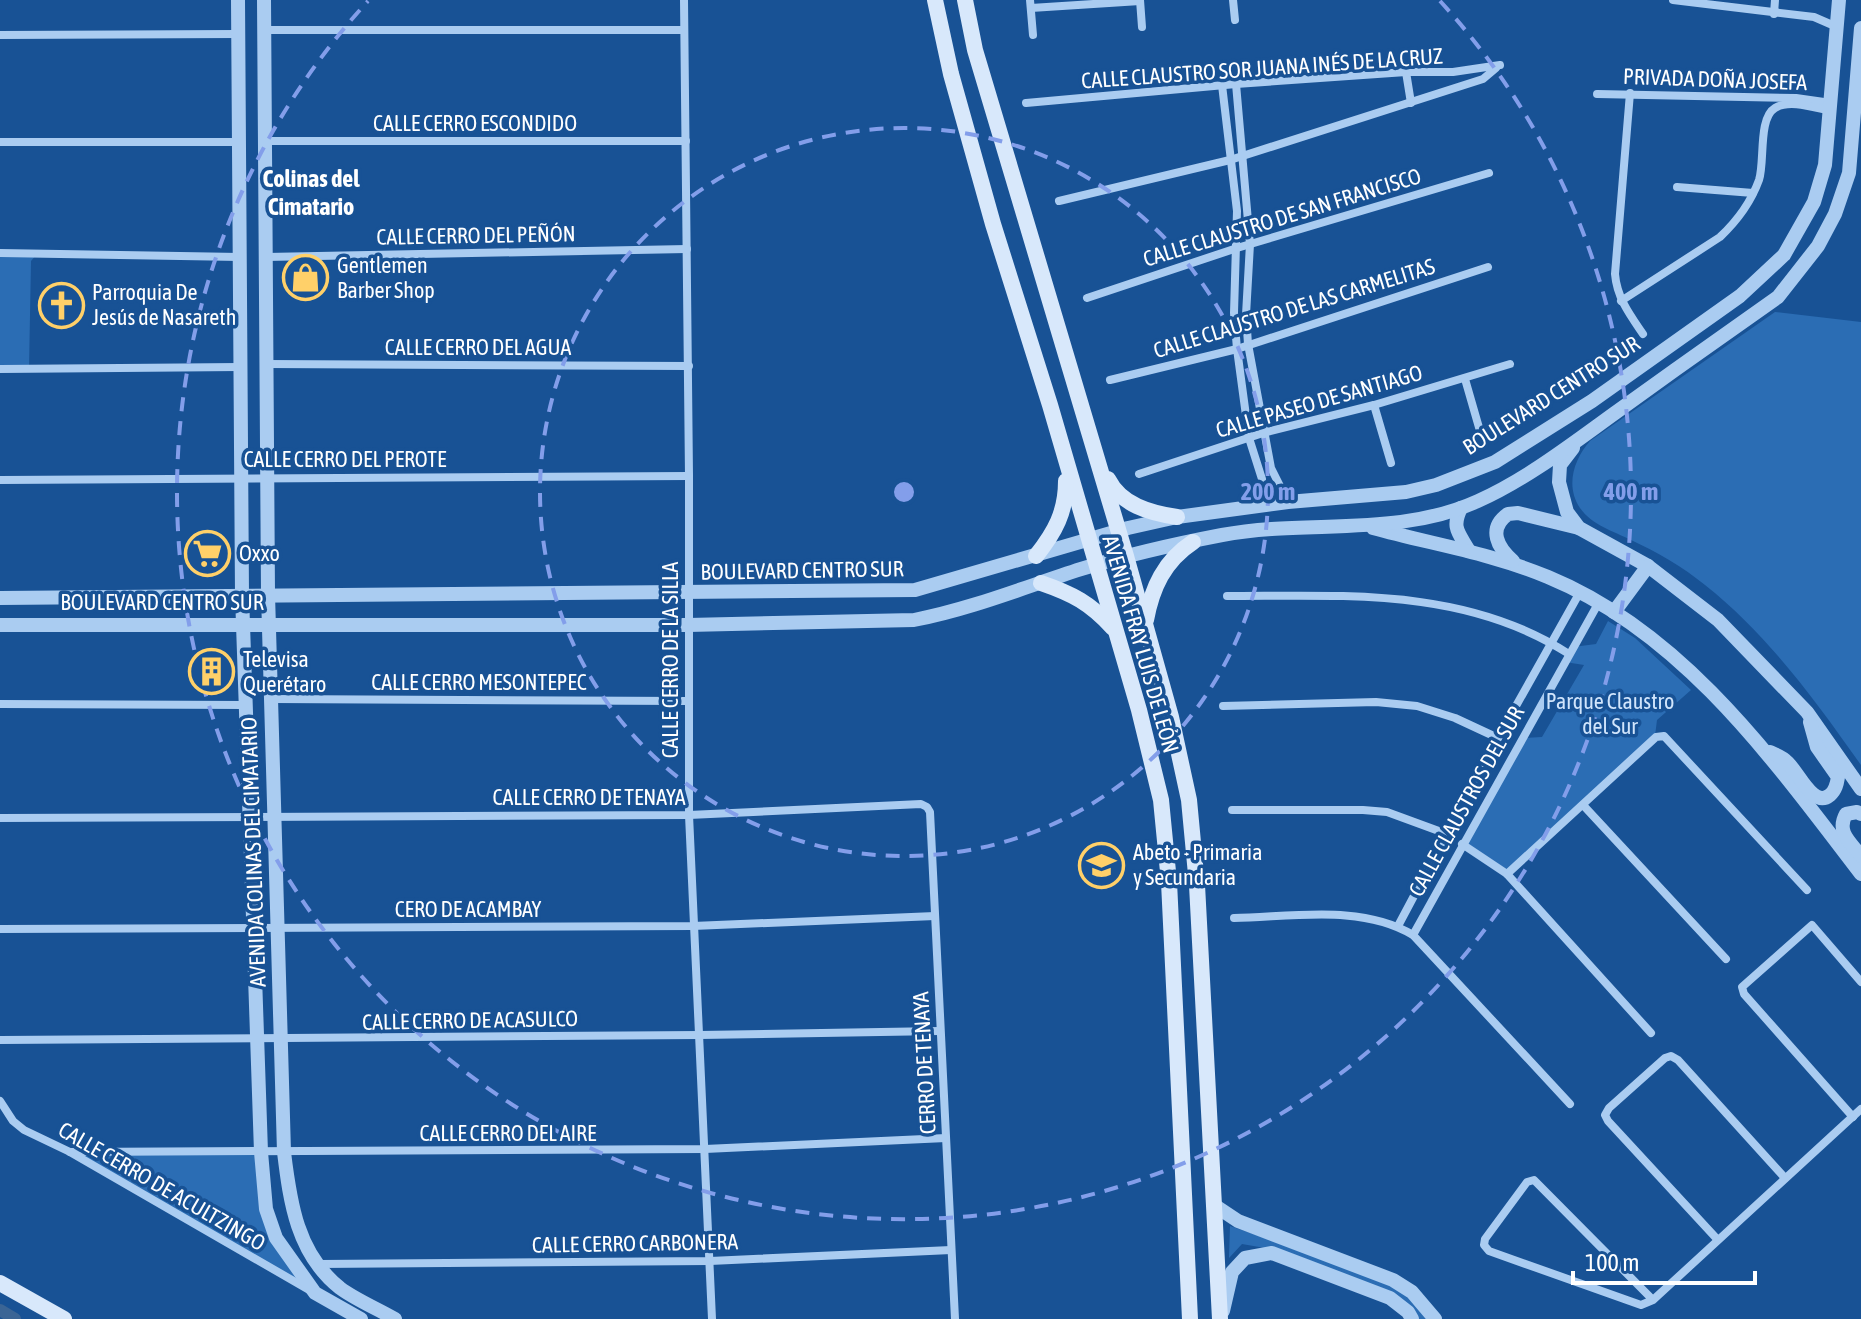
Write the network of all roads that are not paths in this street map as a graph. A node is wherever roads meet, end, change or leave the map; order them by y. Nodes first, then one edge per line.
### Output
1 (238, 0) edge
2 (264, 0) edge
3 (684, 0) edge
4 (935, 0) edge
5 (965, 0) edge
6 (1140, 0) edge
7 (1233, 0) edge
8 (1673, 0) edge
9 (1775, 0) edge
10 (1031, 4) edge
11 (1839, 4) edge
12 (1774, 14) junction
13 (1814, 17) junction
14 (1235, 20) dead end
15 (1142, 27) dead end
16 (1837, 28) junction
17 (1861, 28) edge
18 (264, 30) junction
19 (684, 30) junction
20 (238, 34) junction
21 (0, 35) edge
22 (1033, 35) dead end
23 (1406, 72) junction
24 (1236, 84) junction
25 (1222, 85) junction
26 (265, 87) junction
27 (238, 88) junction
28 (1630, 93) junction
29 (1597, 94) dead end
30 (1026, 103) dead end
31 (1411, 103) junction
32 (1831, 107) junction
33 (265, 141) junction
34 (686, 141) junction
35 (0, 142) edge
36 (239, 142) junction
37 (1242, 155) junction
38 (1230, 160) junction
39 (1489, 173) dead end
40 (1677, 187) dead end
41 (1753, 193) junction
42 (1059, 201) dead end
43 (239, 202) junction
44 (264, 202) junction
45 (1250, 244) junction
46 (1237, 248) junction
47 (687, 249) junction
48 (0, 253) edge
49 (240, 257) junction
50 (266, 257) junction
51 (1488, 267) dead end
52 (1087, 298) dead end
53 (1621, 301) junction
54 (266, 311) junction
55 (240, 312) junction
56 (1643, 334) dead end
57 (1248, 344) junction
58 (1237, 349) junction
59 (266, 364) junction
60 (1510, 364) dead end
61 (689, 366) junction
62 (240, 367) junction
63 (0, 369) edge
64 (1465, 379) junction
65 (1110, 380) dead end
66 (1374, 405) junction
67 (1480, 431) dead end
68 (1263, 433) junction
69 (1582, 437) junction
70 (1249, 438) junction
71 (1097, 455) junction
72 (1065, 463) junction
73 (1391, 463) dead end
74 (1139, 474) dead end
75 (689, 476) junction
76 (267, 477) junction
77 (241, 478) junction
78 (0, 480) edge
79 (1288, 502) junction
80 (1260, 505) junction
81 (1461, 508) junction
82 (1177, 517) junction
83 (1364, 526) junction
84 (1579, 528) junction
85 (1119, 531) junction
86 (1089, 540) junction
87 (1193, 542) junction
88 (1469, 551) junction
89 (1036, 556) junction
90 (1126, 556) junction
91 (1096, 565) junction
92 (1517, 565) junction
93 (1648, 566) junction
94 (1041, 583) junction
95 (1581, 592) junction
96 (688, 593) junction
97 (268, 594) junction
98 (242, 595) junction
99 (1227, 596) dead end
100 (0, 598) edge
101 (1599, 602) junction
102 (1614, 612) junction
103 (243, 624) junction
104 (269, 624) junction
105 (0, 625) edge
106 (688, 625) junction
107 (1145, 626) junction
108 (1114, 629) junction
109 (1552, 643) junction
110 (1569, 654) junction
111 (271, 699) junction
112 (687, 701) junction
113 (0, 704) edge
114 (246, 705) junction
115 (1223, 706) dead end
116 (1807, 712) junction
117 (247, 738) junction
118 (272, 738) junction
119 (1498, 738) junction
120 (1766, 750) junction
121 (1861, 789) edge
122 (1470, 790) junction
123 (1487, 799) junction
124 (1583, 805) junction
125 (927, 807) joint
126 (1232, 810) dead end
127 (1861, 814) edge
128 (274, 815) junction
129 (689, 815) junction
130 (249, 816) junction
131 (0, 818) edge
132 (1447, 834) junction
133 (1462, 844) junction
134 (1861, 856) edge
135 (1507, 874) junction
136 (1861, 874) edge
137 (1807, 890) dead end
138 (935, 916) junction
139 (1234, 918) dead end
140 (693, 926) junction
141 (1398, 926) junction
142 (277, 927) junction
143 (253, 928) junction
144 (0, 929) edge
145 (1413, 935) junction
146 (1726, 959) dead end
147 (1861, 982) edge
148 (940, 1031) junction
149 (1651, 1033) dead end
150 (700, 1035) junction
151 (257, 1039) junction
152 (0, 1040) edge
153 (280, 1040) junction
154 (0, 1101) edge
155 (1570, 1104) dead end
156 (1861, 1109) edge
157 (1853, 1117) junction
158 (946, 1138) junction
159 (705, 1149) junction
160 (70, 1152) junction
161 (261, 1152) junction
162 (284, 1152) junction
163 (1785, 1178) junction
164 (1214, 1205) junction
165 (1717, 1239) junction
166 (951, 1250) junction
167 (710, 1261) junction
168 (319, 1264) junction
169 (0, 1283) edge
170 (315, 1293) junction
171 (1653, 1300) junction
172 (61, 1318) edge
173 (361, 1319) edge
174 (395, 1319) edge
175 (712, 1319) edge
176 (955, 1319) edge
177 (1190, 1319) edge
178 (1221, 1319) edge
179 (1412, 1319) edge
180 (1435, 1319) edge

1 - 20 street, AVENIDA COLINAS DEL CIMATARIO
2 - 18 street, AVENIDA COLINAS DEL CIMATARIO
3 - 19 street, CALLE CERRO DE LA SILLA
4 - 72 main road, AVENIDA FRAY LUIS DE LEÓN
5 - 71 main road, AVENIDA FRAY LUIS DE LEÓN
6 - 10 street
6 - 15 street
7 - 14 street
8 - 12 street
9 - 12 street
10 - 22 street
11 - 13 street
11 - 16 street, BOULEVARD CENTRO SUR
12 - 13 street
13 - 16 street
16 - 32 street, BOULEVARD CENTRO SUR
17 - 69 street, BOULEVARD CENTRO SUR
18 - 19 street
18 - 26 street, AVENIDA COLINAS DEL CIMATARIO
19 - 34 street, CALLE CERRO DE LA SILLA
20 - 21 street
20 - 27 street, AVENIDA COLINAS DEL CIMATARIO
23 - 24 street, CALLE CLAUSTRO SOR JUANA INÉS DE LA CRUZ
23 - 31 street
23 - 31 street, CALLE CLAUSTRO SOR JUANA INÉS DE LA CRUZ
24 - 25 street, CALLE CLAUSTRO SOR JUANA INÉS DE LA CRUZ
24 - 37 street
25 - 30 street, CALLE CLAUSTRO SOR JUANA INÉS DE LA CRUZ
25 - 38 street
26 - 27 street
26 - 33 street, AVENIDA COLINAS DEL CIMATARIO
27 - 36 street, AVENIDA COLINAS DEL CIMATARIO
28 - 29 street, PRIVADA DOÑA JOSEFA
28 - 32 street, PRIVADA DOÑA JOSEFA
28 - 53 street
31 - 37 street
32 - 41 street, PRIVADA DOÑA JOSEFA
32 - 79 street, BOULEVARD CENTRO SUR
33 - 34 street, CALLE CERRO ESCONDIDO
33 - 44 street, AVENIDA COLINAS DEL CIMATARIO
34 - 47 street, CALLE CERRO DE LA SILLA
35 - 36 street
36 - 43 street, AVENIDA COLINAS DEL CIMATARIO
37 - 38 street
37 - 45 street
38 - 42 street
38 - 46 street
39 - 45 street, CALLE CLAUSTRO DE SAN FRANCISCO
40 - 41 street
41 - 53 street
43 - 44 street
43 - 49 street, AVENIDA COLINAS DEL CIMATARIO
44 - 50 street, AVENIDA COLINAS DEL CIMATARIO
45 - 46 street, CALLE CLAUSTRO DE SAN FRANCISCO
45 - 57 street
46 - 52 street, CALLE CLAUSTRO DE SAN FRANCISCO
46 - 58 street
47 - 50 street, CALLE CERRO DEL PEÑÓN
47 - 61 street, CALLE CERRO DE LA SILLA
48 - 49 street
49 - 55 street, AVENIDA COLINAS DEL CIMATARIO
50 - 54 street, AVENIDA COLINAS DEL CIMATARIO
51 - 57 street, CALLE CLAUSTRO DE LAS CARMELITAS
53 - 56 street
54 - 55 street
54 - 59 street, AVENIDA COLINAS DEL CIMATARIO
55 - 62 street, AVENIDA COLINAS DEL CIMATARIO
57 - 58 street, CALLE CLAUSTRO DE LAS CARMELITAS
57 - 68 street
58 - 65 street, CALLE CLAUSTRO DE LAS CARMELITAS
58 - 70 street
59 - 61 street, CALLE CERRO DEL AGUA
59 - 76 street, AVENIDA COLINAS DEL CIMATARIO
60 - 64 street, CALLE PASEO DE SANTIAGO
61 - 75 street, CALLE CERRO DE LA SILLA
62 - 63 street
62 - 77 street, AVENIDA COLINAS DEL CIMATARIO
64 - 66 street, CALLE PASEO DE SANTIAGO
64 - 67 street
66 - 68 street, CALLE PASEO DE SANTIAGO
66 - 73 street
68 - 70 street, CALLE PASEO DE SANTIAGO
68 - 79 street
69 - 81 street, BOULEVARD CENTRO SUR
69 - 84 street, BOULEVARD CENTRO SUR
70 - 74 street, CALLE PASEO DE SANTIAGO
70 - 80 street
71 - 82 main road
71 - 85 main road, AVENIDA FRAY LUIS DE LEÓN
72 - 86 main road, AVENIDA FRAY LUIS DE LEÓN
72 - 89 main road
75 - 76 street, CALLE CERRO DEL PEROTE
75 - 96 street, CALLE CERRO DE LA SILLA
76 - 77 street, CALLE CERRO DEL PEROTE
76 - 97 street, AVENIDA COLINAS DEL CIMATARIO
77 - 78 street, CALLE CERRO DEL PEROTE
77 - 98 street, AVENIDA COLINAS DEL CIMATARIO
79 - 80 street, BOULEVARD CENTRO SUR
80 - 82 street, BOULEVARD CENTRO SUR
81 - 83 street, BOULEVARD CENTRO SUR
81 - 88 street
82 - 85 street, BOULEVARD CENTRO SUR
83 - 87 street, BOULEVARD CENTRO SUR
83 - 88 street
84 - 92 street
84 - 93 street
85 - 86 street, BOULEVARD CENTRO SUR
85 - 90 main road, AVENIDA FRAY LUIS DE LEÓN
86 - 89 street, BOULEVARD CENTRO SUR
86 - 91 main road, AVENIDA FRAY LUIS DE LEÓN
87 - 90 street, BOULEVARD CENTRO SUR
87 - 107 main road
88 - 92 street
89 - 96 street, BOULEVARD CENTRO SUR
90 - 91 street, BOULEVARD CENTRO SUR
90 - 107 main road, AVENIDA FRAY LUIS DE LEÓN
91 - 94 street, BOULEVARD CENTRO SUR
91 - 108 main road, AVENIDA FRAY LUIS DE LEÓN
92 - 95 street
93 - 102 street
93 - 116 street
94 - 106 street, BOULEVARD CENTRO SUR
94 - 108 main road
95 - 101 street
95 - 109 street, CALLE CLAUSTROS DEL SUR
96 - 97 street, BOULEVARD CENTRO SUR
96 - 106 street, CALLE CERRO DE LA SILLA
97 - 98 street, BOULEVARD CENTRO SUR
97 - 104 street, AVENIDA COLINAS DEL CIMATARIO
98 - 100 street, BOULEVARD CENTRO SUR
98 - 103 street, AVENIDA COLINAS DEL CIMATARIO
99 - 109 street
101 - 102 street
101 - 110 street, CALLE CLAUSTROS DEL SUR
102 - 120 street
103 - 104 street, BOULEVARD CENTRO SUR
103 - 105 street, BOULEVARD CENTRO SUR
103 - 114 street, AVENIDA COLINAS DEL CIMATARIO
104 - 106 street, BOULEVARD CENTRO SUR
104 - 111 street, AVENIDA COLINAS DEL CIMATARIO
106 - 112 street, CALLE CERRO DE LA SILLA
107 - 164 main road, AVENIDA FRAY LUIS DE LEÓN
108 - 177 main road, AVENIDA FRAY LUIS DE LEÓN
109 - 110 street
109 - 119 street, CALLE CLAUSTROS DEL SUR
110 - 123 street, CALLE CLAUSTROS DEL SUR
111 - 112 street, CALLE CERRO MESONTEPEC
111 - 118 street, AVENIDA COLINAS DEL CIMATARIO
112 - 129 street, CALLE CERRO DE LA SILLA
113 - 114 street
114 - 117 street, AVENIDA COLINAS DEL CIMATARIO
115 - 119 street
116 - 120 street
116 - 121 street
117 - 118 street
117 - 130 street, AVENIDA COLINAS DEL CIMATARIO
118 - 128 street, AVENIDA COLINAS DEL CIMATARIO
119 - 122 street, CALLE CLAUSTROS DEL SUR
120 - 136 street
122 - 123 street
122 - 132 street, CALLE CLAUSTROS DEL SUR
123 - 133 street, CALLE CLAUSTROS DEL SUR
124 - 135 street
124 - 137 street
124 - 146 street
125 - 129 street, CALLE CERRO DE TENAYA
125 - 138 street, CERRO DE TENAYA
126 - 132 street
127 - 134 street
128 - 129 street, CALLE CERRO DE TENAYA
128 - 130 street, CALLE CERRO DE TENAYA
128 - 142 street, AVENIDA COLINAS DEL CIMATARIO
129 - 140 street, CALLE CERRO DE LA SILLA
130 - 131 street, CALLE CERRO DE TENAYA
130 - 143 street, AVENIDA COLINAS DEL CIMATARIO
132 - 141 street, CALLE CLAUSTROS DEL SUR
133 - 135 street
133 - 145 street, CALLE CLAUSTROS DEL SUR
135 - 149 street
138 - 140 street, CERO DE ACAMBAY
138 - 148 street, CERRO DE TENAYA
139 - 141 street
140 - 142 street, CERO DE ACAMBAY
140 - 150 street, CALLE CERRO DE LA SILLA
141 - 145 street
142 - 143 street, CERO DE ACAMBAY
142 - 153 street, AVENIDA COLINAS DEL CIMATARIO
143 - 144 street, CERO DE ACAMBAY
143 - 151 street, AVENIDA COLINAS DEL CIMATARIO
145 - 155 street
147 - 157 street
148 - 150 street, CALLE CERRO DE ACASULCO
148 - 158 street, CERRO DE TENAYA
150 - 153 street, CALLE CERRO DE ACASULCO
150 - 159 street, CALLE CERRO DE LA SILLA
151 - 152 street, CALLE CERRO DE ACASULCO
151 - 153 street, CALLE CERRO DE ACASULCO
151 - 161 street, AVENIDA COLINAS DEL CIMATARIO
153 - 162 street, AVENIDA COLINAS DEL CIMATARIO
154 - 160 street, CALLE CERRO DE ACULTZINGO
156 - 157 street
157 - 163 street
158 - 159 street, CALLE CERRO DEL AIRE
158 - 166 street, CERRO DE TENAYA
159 - 162 street, CALLE CERRO DEL AIRE
159 - 167 street, CALLE CERRO DE LA SILLA
160 - 161 street, CALLE CERRO DEL AIRE
160 - 170 street, CALLE CERRO DE ACULTZINGO
161 - 162 street, CALLE CERRO DEL AIRE
161 - 170 street, AVENIDA COLINAS DEL CIMATARIO
162 - 168 street, AVENIDA COLINAS DEL CIMATARIO
163 - 165 street
163 - 165 street
164 - 178 main road, AVENIDA FRAY LUIS DE LEÓN
164 - 180 street
165 - 171 street
166 - 167 street, CALLE CERRO CARBONERA
166 - 176 street, CERRO DE TENAYA
167 - 168 street, CALLE CERRO CARBONERA
167 - 175 street, CALLE CERRO DE LA SILLA
168 - 174 street, AVENIDA COLINAS DEL CIMATARIO
169 - 172 main road
170 - 173 street, AVENIDA COLINAS DEL CIMATARIO
171 - 171 street
178 - 179 street

